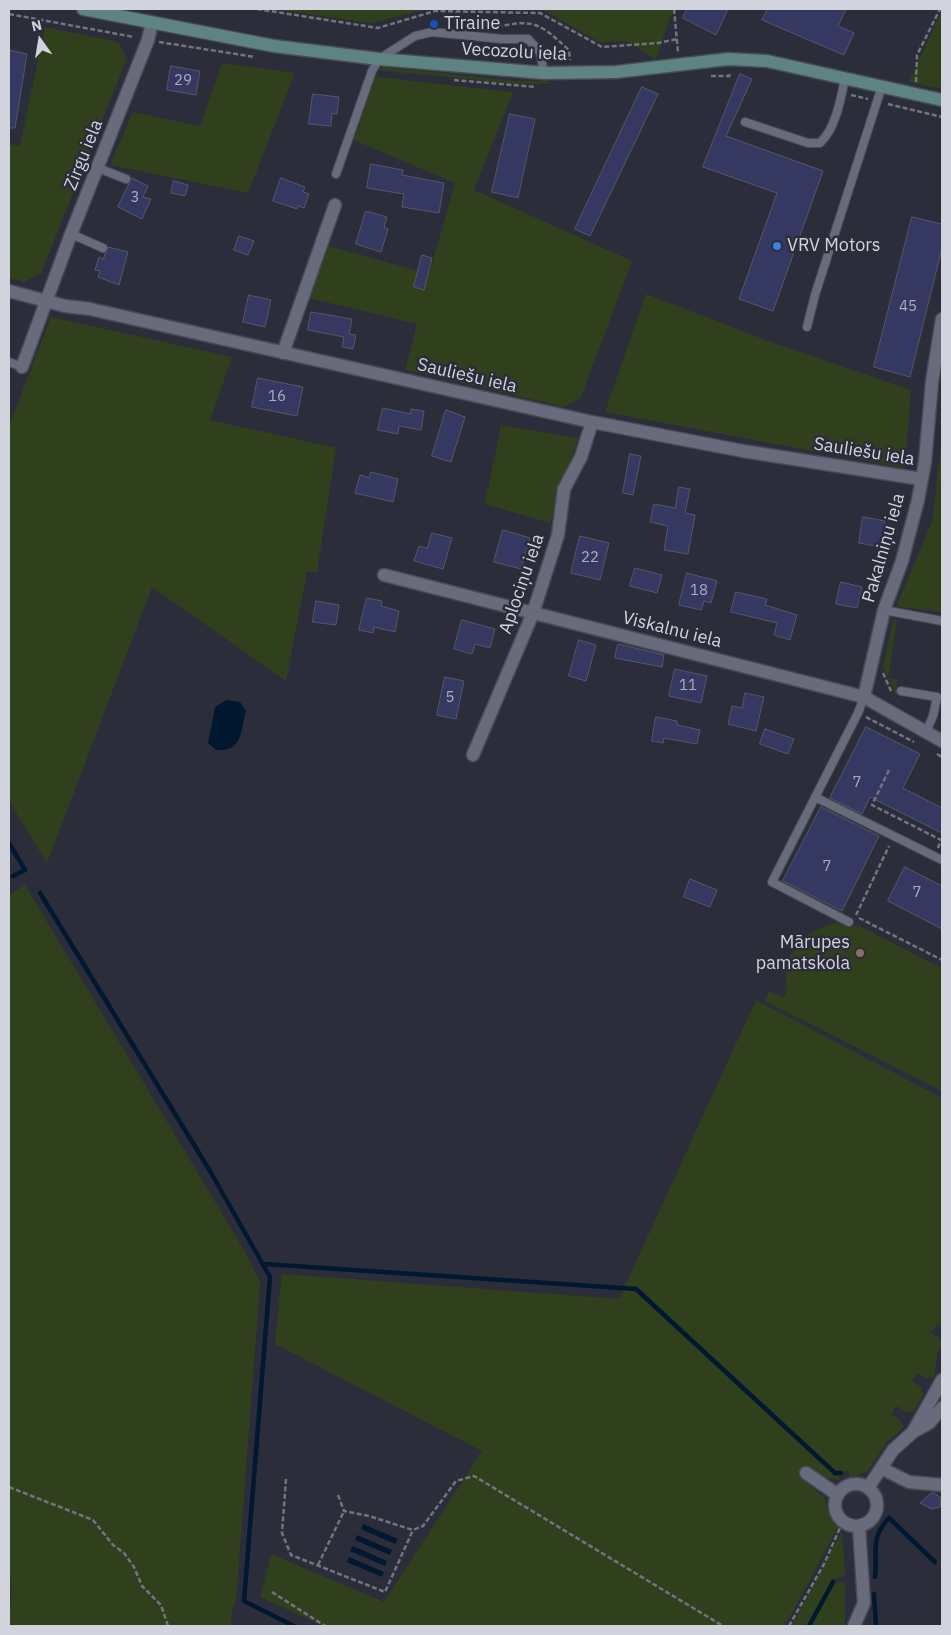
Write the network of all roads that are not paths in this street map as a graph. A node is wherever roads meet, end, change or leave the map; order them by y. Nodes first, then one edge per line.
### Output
1 (83, 9) edge
2 (152, 22) junction
3 (379, 59) junction
4 (544, 74) junction
5 (845, 78) junction
6 (882, 86) junction
7 (942, 100) edge
8 (745, 122) dead end
9 (98, 168) junction
10 (336, 174) dead end
11 (126, 179) dead end
12 (336, 205) dead end
13 (71, 234) junction
14 (103, 248) dead end
15 (9, 291) edge
16 (47, 301) junction
17 (942, 319) edge
18 (807, 327) dead end
19 (283, 353) junction
20 (9, 362) edge
21 (22, 367) joint
22 (592, 422) junction
23 (921, 480) junction
24 (384, 575) dead end
25 (884, 610) junction
26 (533, 613) junction
27 (942, 621) edge
28 (901, 691) dead end
29 (864, 696) junction
30 (926, 732) junction
31 (942, 741) edge
32 (474, 755) dead end
33 (815, 797) junction
34 (942, 860) edge
35 (849, 922) dead end
36 (942, 1380) edge
37 (942, 1408) edge
38 (913, 1432) junction
39 (881, 1468) junction
40 (806, 1473) dead end
41 (942, 1485) edge
42 (868, 1488) junction
43 (838, 1495) junction
44 (859, 1527) junction
45 (854, 1626) edge

1 - 2 street, Vecozolu iela
2 - 3 street, Vecozolu iela
2 - 9 street, Zirgu iela
3 - 4 street, Vecozolu iela
3 - 4 lane
3 - 10 lane
4 - 5 street, Vecozolu iela
5 - 6 street, Vecozolu iela
5 - 8 lane
6 - 7 street, Vecozolu iela
6 - 18 lane
9 - 11 lane
9 - 13 street, Zirgu iela
12 - 19 street
13 - 14 lane
13 - 16 street, Zirgu iela
15 - 16 street, Sauliešu iela
16 - 19 street, Sauliešu iela
16 - 21 street, Zirgu iela
17 - 23 street, Pakalniņu iela
19 - 22 street, Sauliešu iela
20 - 21 lane
22 - 23 street, Sauliešu iela
22 - 26 street, Aplociņu iela
23 - 25 street, Pakalniņu iela
24 - 26 street, Viskalnu iela
25 - 27 lane
25 - 29 street, Pakalniņu iela
26 - 29 street, Viskalnu iela
26 - 32 street, Aplociņu iela
28 - 30 lane
29 - 30 street, Viskalnu iela
29 - 33 lane
30 - 31 street, Viskalnu iela
33 - 34 lane
33 - 35 lane
36 - 38 street
37 - 38 street
38 - 39 street
39 - 41 street
39 - 42 street
40 - 43 street
42 - 43 street
42 - 44 street
43 - 44 street
44 - 45 street

